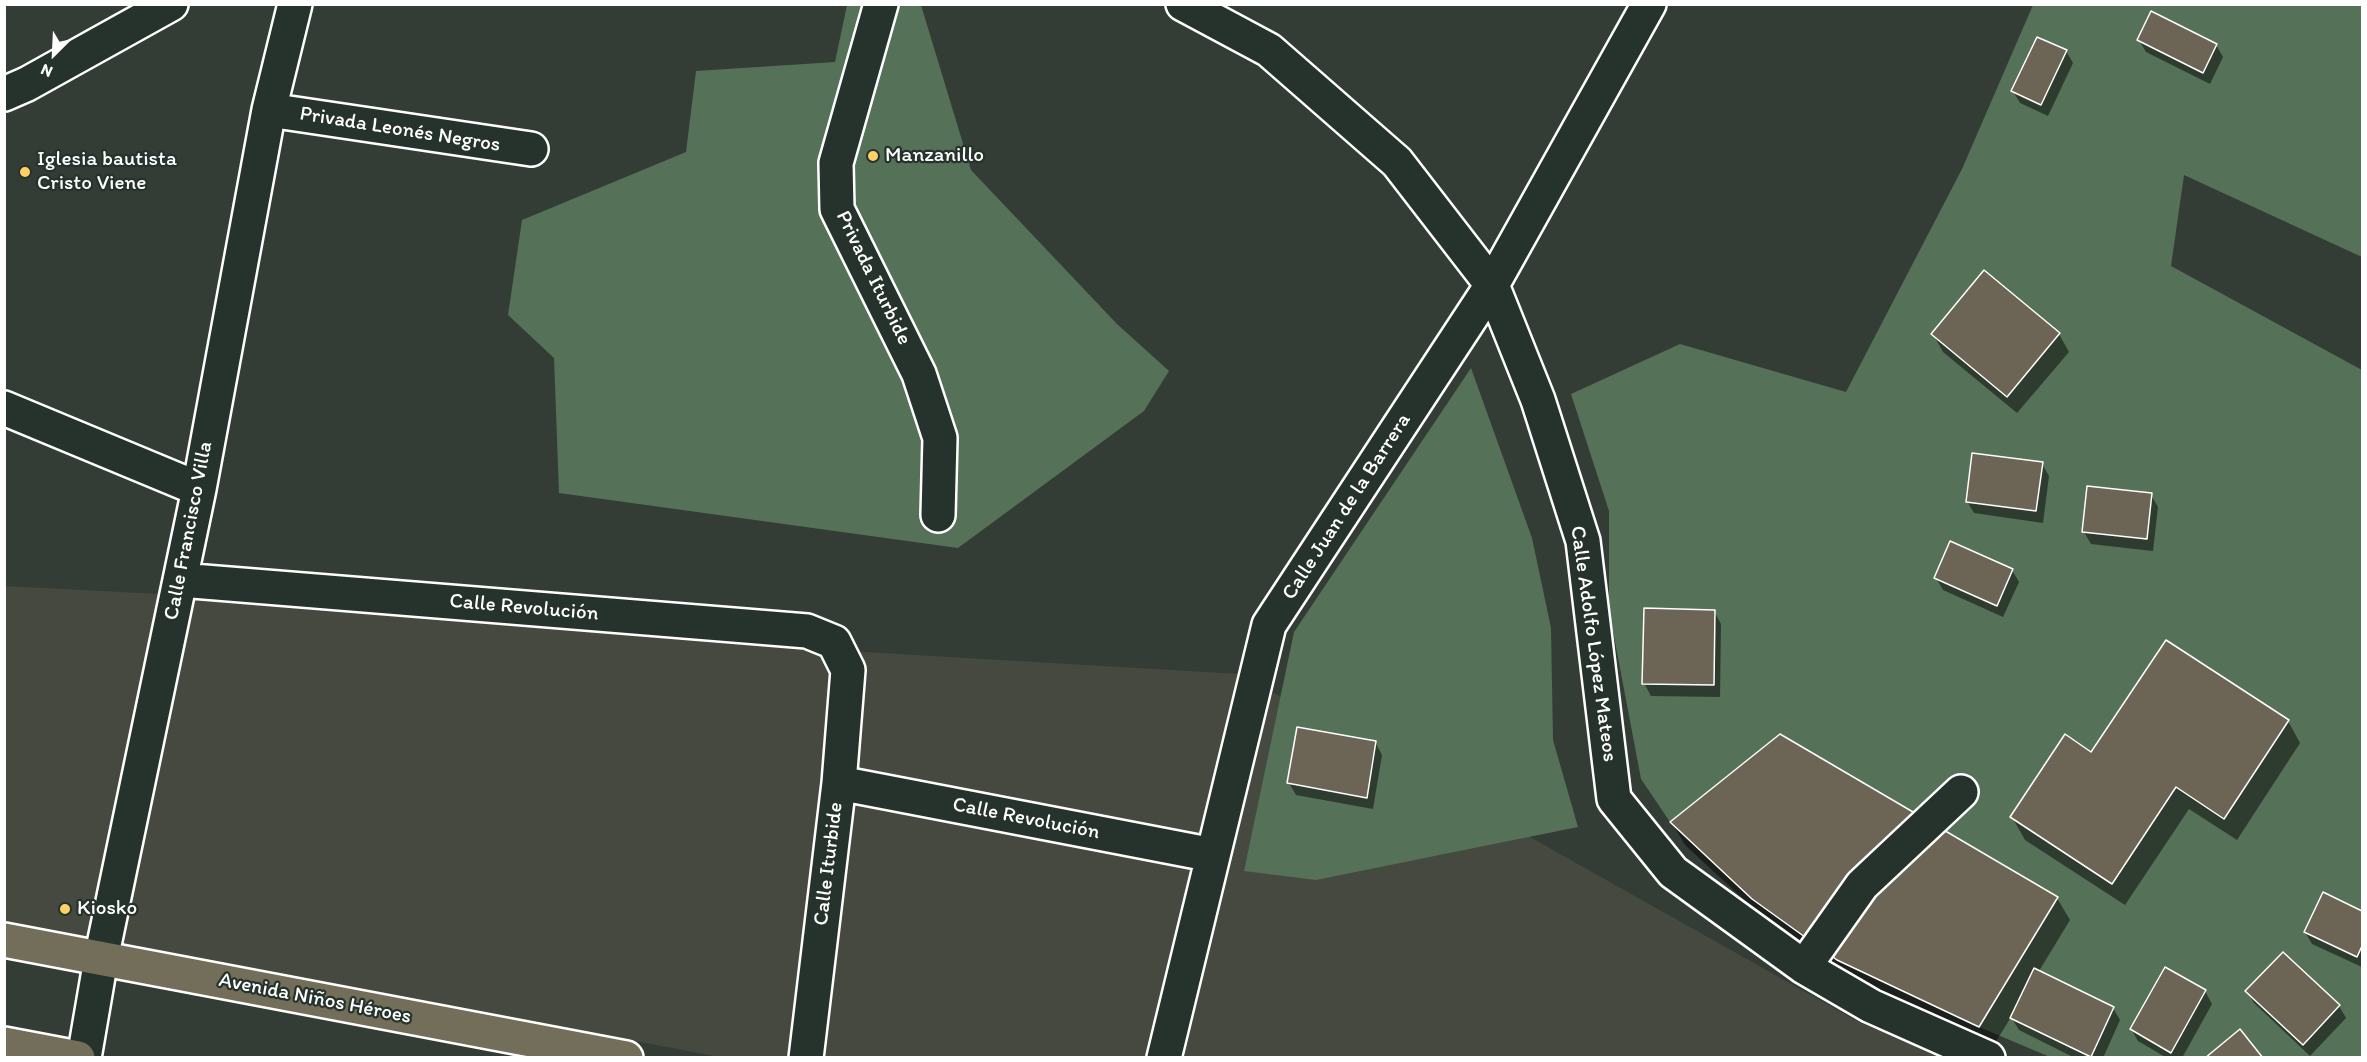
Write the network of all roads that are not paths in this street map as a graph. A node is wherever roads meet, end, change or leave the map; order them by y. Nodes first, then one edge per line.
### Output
1 (171, 4) edge
2 (294, 4) edge
3 (881, 4) edge
4 (1183, 4) edge
5 (1649, 4) edge
6 (4, 94) edge
7 (269, 110) junction
8 (531, 149) dead end
9 (1492, 285) junction
10 (4, 408) edge
11 (199, 489) junction
12 (938, 515) dead end
13 (180, 580) junction
14 (848, 670) joint
15 (839, 783) junction
16 (1961, 792) dead end
17 (1213, 855) junction
18 (4, 940) edge
19 (101, 959) junction
20 (1804, 967) junction
21 (4, 1044) edge
22 (78, 1058) edge
23 (84, 1058) edge
24 (626, 1058) edge
25 (806, 1058) edge
26 (1164, 1058) edge
27 (1988, 1058) edge

1 - 6 street
2 - 7 street, Calle Francisco Villa
3 - 12 street, Privada Iturbide
4 - 9 street, Calle Adolfo López Mateos
5 - 9 street, Calle Juan de la Barrera
7 - 8 street, Privada Leonés Negros
7 - 11 street, Calle Francisco Villa
9 - 17 street, Calle Juan de la Barrera
9 - 20 street, Calle Adolfo López Mateos
10 - 11 street
11 - 13 street, Calle Francisco Villa
13 - 14 street, Calle Revolución
13 - 19 street, Calle Francisco Villa
14 - 15 street, Calle Iturbide
15 - 17 street, Calle Revolución
15 - 25 street, Calle Iturbide
16 - 20 street
17 - 26 street, Calle Juan de la Barrera
18 - 19 main road, Avenida Niños Héroes
19 - 23 street, Calle Francisco Villa
19 - 24 main road, Avenida Niños Héroes
20 - 27 street, Calle Adolfo López Mateos
21 - 22 main road

